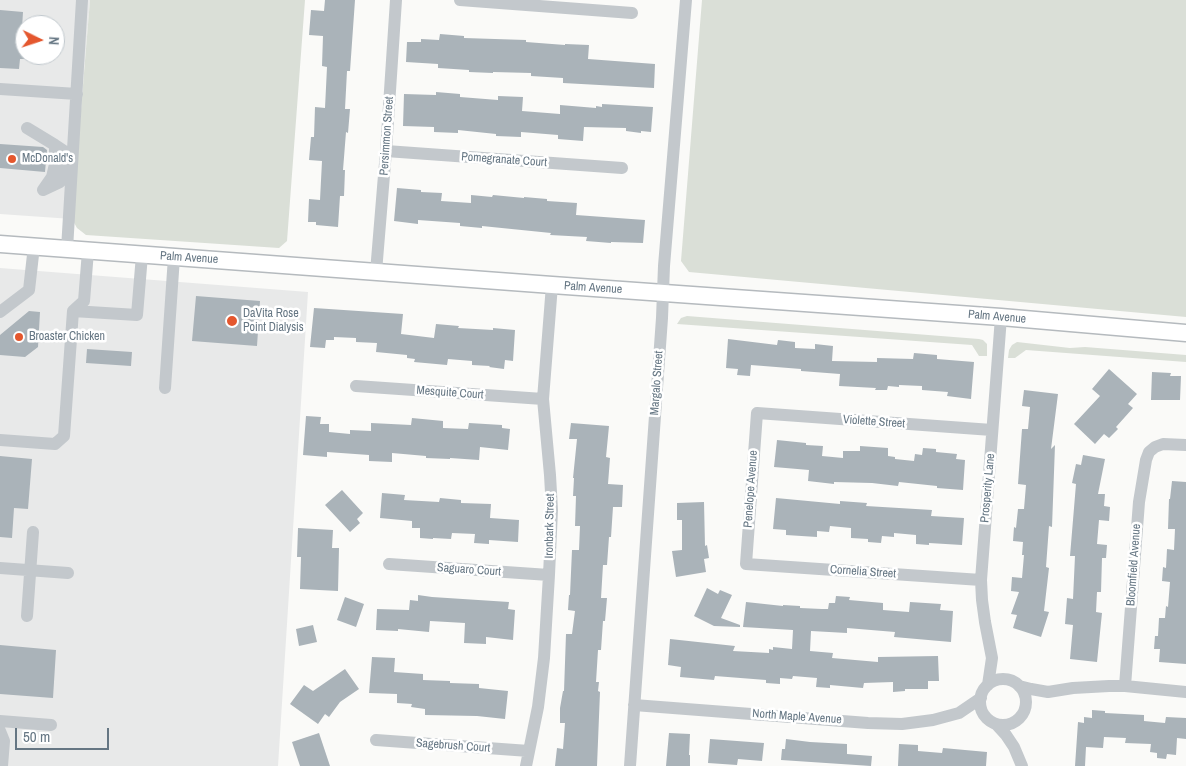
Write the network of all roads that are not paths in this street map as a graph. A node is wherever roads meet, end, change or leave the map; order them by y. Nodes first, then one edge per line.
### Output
1 (82, 0) edge
2 (396, 0) edge
3 (460, 0) edge
4 (686, 0) edge
5 (632, 12) dead end
6 (0, 89) edge
7 (77, 94) junction
8 (27, 128) dead end
9 (56, 145) dead end
10 (386, 151) junction
11 (622, 168) dead end
12 (0, 244) edge
13 (34, 246) junction
14 (67, 249) junction
15 (88, 251) junction
16 (142, 255) junction
17 (174, 257) junction
18 (376, 272) junction
19 (552, 285) junction
20 (663, 293) junction
21 (73, 311) junction
22 (0, 312) edge
23 (1001, 317) junction
24 (1186, 333) edge
25 (356, 386) dead end
26 (165, 388) dead end
27 (543, 399) junction
28 (757, 413) joint
29 (992, 430) junction
30 (0, 440) edge
31 (1186, 445) edge
32 (33, 532) dead end
33 (389, 564) dead end
34 (746, 564) joint
35 (0, 568) edge
36 (30, 570) junction
37 (68, 572) dead end
38 (549, 576) junction
39 (981, 580) junction
40 (27, 616) dead end
41 (992, 658) junction
42 (1015, 683) junction
43 (988, 685) junction
44 (1125, 686) junction
45 (1048, 692) junction
46 (1186, 692) edge
47 (981, 698) junction
48 (634, 705) junction
49 (959, 713) junction
50 (1022, 713) junction
51 (0, 721) edge
52 (991, 721) junction
53 (51, 725) dead end
54 (0, 731) edge
55 (376, 740) dead end
56 (1014, 747) junction
57 (529, 751) junction
58 (2, 766) edge
59 (526, 766) edge
60 (630, 766) edge
61 (1022, 766) edge

1 - 7 street
2 - 10 street, Persimmon Street
3 - 5 street
4 - 20 street, Margalo Street
6 - 7 street
7 - 14 street
8 - 9 street
10 - 11 street, Pomegranate Court
10 - 18 street, Persimmon Street
12 - 13 main road, Palm Avenue
13 - 14 main road, Palm Avenue
13 - 22 street
14 - 15 main road, Palm Avenue
15 - 16 main road, Palm Avenue
15 - 21 street
16 - 17 main road, Palm Avenue
16 - 21 street
17 - 18 main road, Palm Avenue
17 - 26 street
18 - 19 main road, Palm Avenue
19 - 20 main road, Palm Avenue
19 - 27 street, Ironbark Street
20 - 23 main road, Palm Avenue
20 - 48 street, Margalo Street
21 - 30 street
23 - 24 main road, Palm Avenue
23 - 29 street, Prosperity Lane
25 - 27 street, Mesquite Court
27 - 38 street, Ironbark Street
28 - 29 street, Violette Street
28 - 34 street, Penelope Avenue
29 - 39 street, Prosperity Lane
31 - 44 street, Bloomfield Avenue
32 - 36 street
33 - 38 street, Saguaro Court
34 - 39 street, Cornelia Street
35 - 36 street
36 - 37 street
36 - 40 street
38 - 57 street, Ironbark Street
39 - 41 street, Prosperity Lane
41 - 42 street, Prosperity Lane
41 - 43 street, Prosperity Lane
42 - 43 street, North Maple Avenue
42 - 45 street, North Maple Avenue
42 - 50 street
43 - 47 street, North Maple Avenue
44 - 45 street, North Maple Avenue
44 - 46 street, North Maple Avenue
45 - 50 street, North Maple Avenue
47 - 49 street, North Maple Avenue
47 - 52 street
48 - 49 street, North Maple Avenue
48 - 60 street, Margalo Street
49 - 52 street, North Maple Avenue
50 - 52 street, North Maple Avenue
50 - 56 street
51 - 53 street
52 - 56 street
54 - 58 street
55 - 57 street, Sagebrush Court
56 - 61 street
57 - 59 street, Ironbark Street

